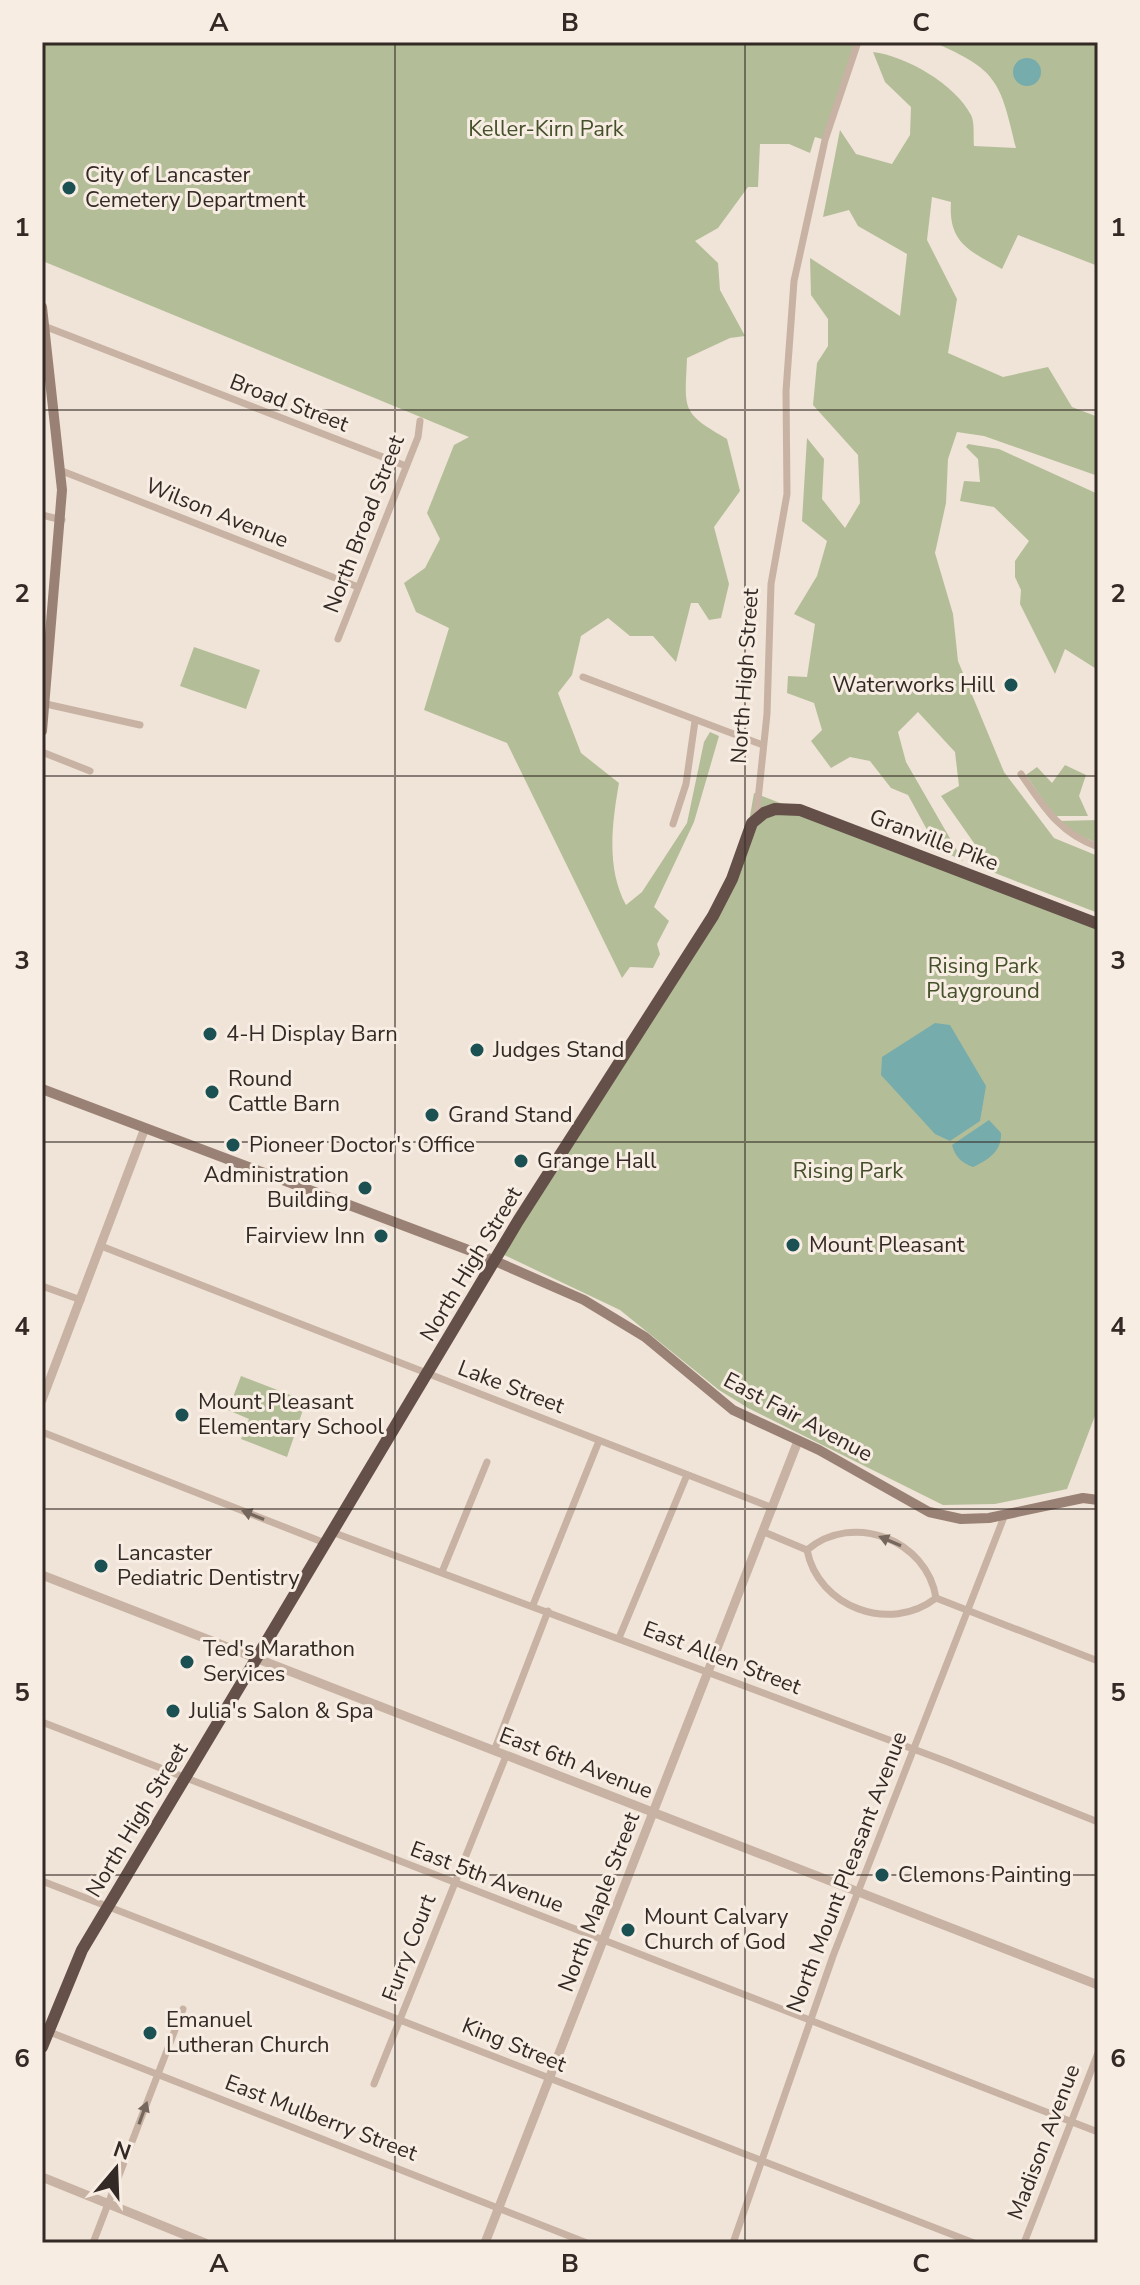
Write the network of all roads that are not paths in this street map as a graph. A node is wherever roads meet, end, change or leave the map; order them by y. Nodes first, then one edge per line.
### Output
1 (858, 42) edge
2 (42, 307) edge
3 (44, 326) junction
4 (420, 421) dead end
5 (406, 466) junction
6 (62, 471) junction
7 (42, 515) edge
8 (62, 520) junction
9 (358, 587) junction
10 (338, 639) dead end
11 (47, 643) edge
12 (583, 677) dead end
13 (46, 704) junction
14 (695, 721) junction
15 (140, 725) dead end
16 (42, 731) edge
17 (763, 745) junction
18 (42, 752) edge
19 (90, 771) dead end
20 (1021, 774) dead end
21 (756, 819) junction
22 (673, 824) dead end
23 (1098, 847) edge
24 (1098, 924) edge
25 (42, 1089) edge
26 (145, 1128) junction
27 (101, 1246) junction
28 (495, 1261) junction
29 (42, 1286) edge
30 (81, 1300) junction
31 (427, 1374) junction
32 (42, 1400) edge
33 (42, 1432) edge
34 (599, 1441) junction
35 (798, 1441) junction
36 (487, 1462) dead end
37 (687, 1475) junction
38 (1098, 1500) edge
39 (773, 1508) junction
40 (1004, 1517) junction
41 (332, 1532) junction
42 (764, 1532) junction
43 (325, 1543) junction
44 (807, 1550) junction
45 (442, 1572) junction
46 (42, 1575) edge
47 (936, 1598) junction
48 (533, 1605) junction
49 (968, 1610) junction
50 (548, 1611) junction
51 (619, 1638) junction
52 (257, 1657) junction
53 (1098, 1661) edge
54 (709, 1672) junction
55 (42, 1722) edge
56 (914, 1749) junction
57 (494, 1751) junction
58 (506, 1756) junction
59 (185, 1778) junction
60 (653, 1811) junction
61 (1098, 1822) edge
62 (42, 1881) edge
63 (454, 1884) junction
64 (858, 1891) junction
65 (109, 1907) junction
66 (603, 1942) junction
67 (1098, 1985) edge
68 (183, 2009) dead end
69 (400, 2020) junction
70 (809, 2021) junction
71 (45, 2030) edge
72 (42, 2047) edge
73 (1098, 2053) edge
74 (158, 2074) junction
75 (548, 2078) junction
76 (374, 2084) dead end
77 (1071, 2122) junction
78 (1098, 2132) edge
79 (762, 2160) junction
80 (42, 2177) edge
81 (108, 2204) junction
82 (498, 2207) junction
83 (93, 2243) edge
84 (205, 2243) edge
85 (485, 2243) edge
86 (587, 2243) edge
87 (733, 2243) edge
88 (974, 2243) edge
89 (1024, 2243) edge

1 - 17 street, North High Street
2 - 3 main road
3 - 5 street, Broad Street
3 - 6 main road
4 - 5 street, North Broad Street
5 - 9 street, North Broad Street
6 - 8 main road
6 - 9 street, Wilson Avenue
7 - 8 street
8 - 11 main road
9 - 10 street, North Broad Street
11 - 13 main road
12 - 14 street
13 - 15 street
13 - 16 main road
14 - 17 street
14 - 22 street
17 - 21 street, North High Street
18 - 19 street
20 - 23 street
21 - 24 highway, Granville Pike
21 - 28 highway, North High Street
25 - 26 main road, East Fair Avenue
26 - 27 street
26 - 28 main road, East Fair Avenue
27 - 30 street
27 - 31 street, Lake Street
28 - 31 highway, North High Street
28 - 35 main road, East Fair Avenue
29 - 30 street
30 - 32 street
31 - 34 street, Lake Street
31 - 41 highway, North High Street
43 -> 33 street
34 - 37 street, Lake Street
34 - 48 street
35 - 39 street, North Maple Street
35 - 40 main road, East Fair Avenue
36 - 45 street
37 - 39 street, Lake Street
37 - 51 street
38 - 40 main road, East Fair Avenue
39 - 42 street, North Maple Street
40 - 49 street, North Mount Pleasant Avenue
41 - 43 highway, North High Street
41 - 45 street, East Allen Street
42 - 44 street
42 - 54 street, North Maple Street
43 - 52 highway, North High Street
44 - 47 street
47 -> 44 street
45 - 48 street, East Allen Street
46 - 52 street, East 6th Avenue
47 - 49 street
48 - 50 street, East Allen Street
49 - 53 street
49 - 56 street, North Mount Pleasant Avenue
50 - 51 street, East Allen Street
50 - 57 street
51 - 54 street, East Allen Street
52 - 57 street, East 6th Avenue
52 - 59 highway, North High Street
54 - 56 street, East Allen Street
54 - 60 street, North Maple Street
55 - 59 street, East 5th Avenue
56 - 61 street, East Allen Street
56 - 64 street, North Mount Pleasant Avenue
57 - 58 street, East 6th Avenue
58 - 60 street, East 6th Avenue
58 - 63 street, Furry Court
59 - 63 street, East 5th Avenue
59 - 65 highway, North High Street
60 - 64 street, East 6th Avenue
60 - 66 street, North Maple Street
62 - 65 street, King Street
63 - 66 street, East 5th Avenue
63 - 69 street, Furry Court
64 - 67 street, East 6th Avenue
64 - 70 street, North Mount Pleasant Avenue
65 - 69 street, King Street
65 - 71 highway, North High Street
66 - 70 street, East 5th Avenue
66 - 75 street, North Maple Street
68 - 74 street
69 - 75 street, King Street
69 - 76 street, Furry Court
70 - 77 street, East 5th Avenue
70 - 79 street, North Mount Pleasant Avenue
71 - 72 highway, North High Street
71 - 74 street, East Mulberry Street
73 - 77 street, Madison Avenue
81 -> 74 street
74 - 82 street, East Mulberry Street
75 - 79 street, King Street
75 - 82 street, North Maple Street
77 - 78 street, East 5th Avenue
77 - 89 street, Madison Avenue
79 - 87 street, North Mount Pleasant Avenue
79 - 88 street, King Street
80 - 81 street
81 - 83 street
81 - 84 street
82 - 85 street, North Maple Street
82 - 86 street, East Mulberry Street

